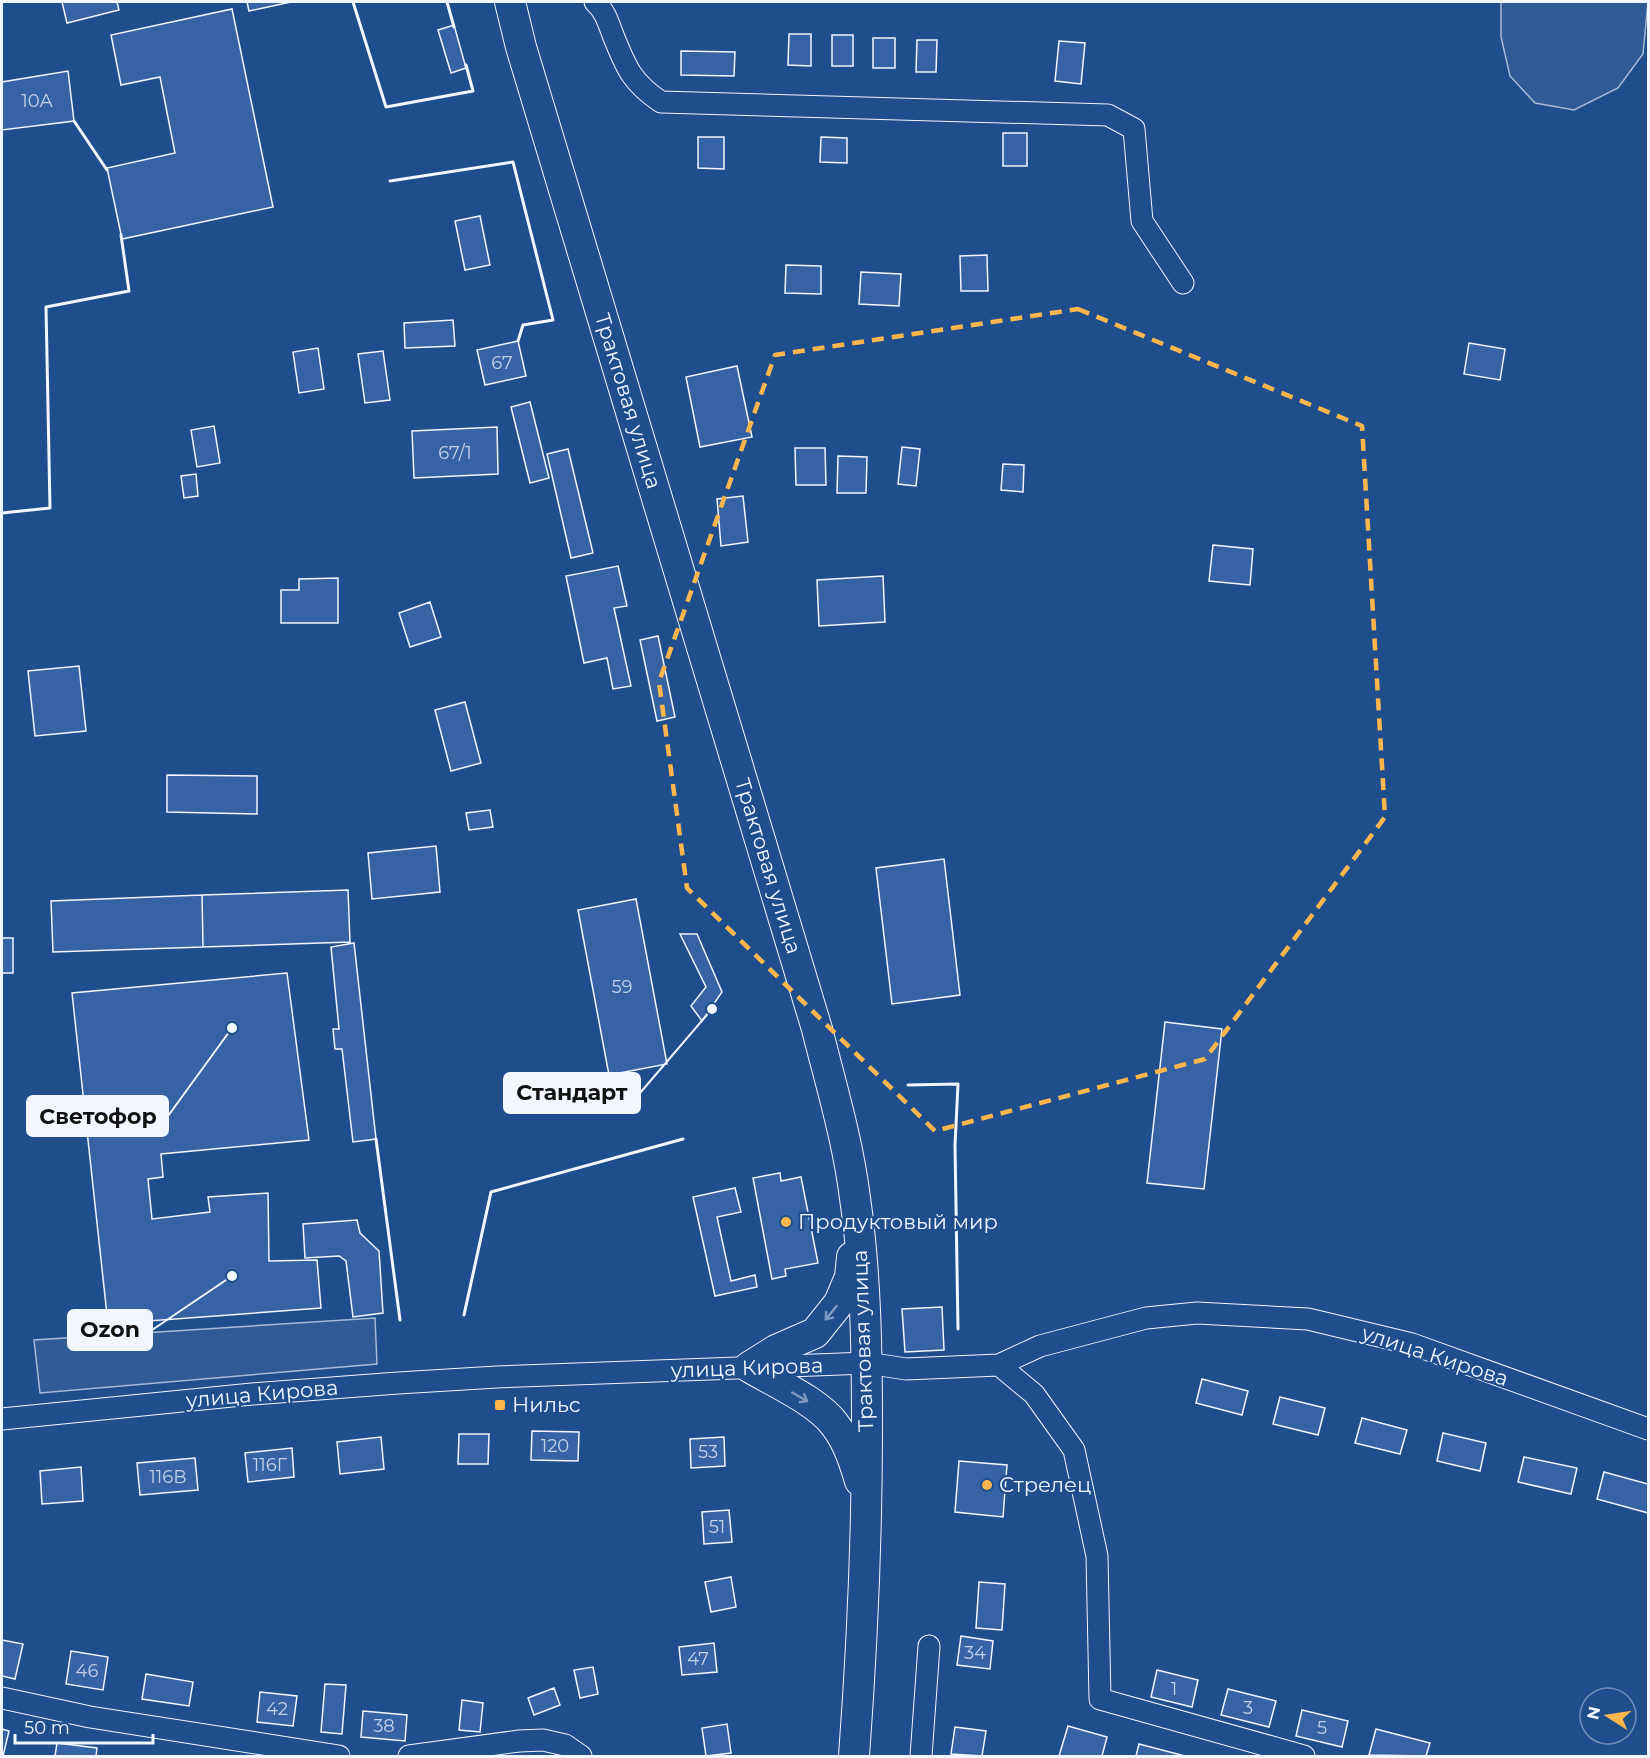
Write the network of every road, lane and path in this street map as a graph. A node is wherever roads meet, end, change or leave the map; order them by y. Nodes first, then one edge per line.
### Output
1 (510, 2) edge
2 (595, 2) edge
3 (1183, 283) dead end
4 (855, 1197) junction
5 (867, 1364) junction
6 (999, 1365) junction
7 (749, 1367) junction
8 (2, 1419) edge
9 (1648, 1429) edge
10 (867, 1505) junction
11 (929, 1646) dead end
12 (2, 1698) edge
13 (339, 1756) edge
14 (409, 1756) edge
15 (581, 1756) edge
16 (854, 1756) edge
17 (921, 1756) edge
18 (1304, 1756) edge

1 - 4 highway, Трактовая улица
2 - 3 street
4 - 5 highway, Трактовая улица
4 -> 7 highway
5 - 6 street, улица Кирова
5 - 7 street, улица Кирова
5 - 10 highway, Трактовая улица
6 - 9 street, улица Кирова
6 - 18 street
7 - 8 street, улица Кирова
7 -> 10 highway
10 - 16 highway, Трактовая улица
11 - 17 street
12 - 13 street
14 - 15 street

